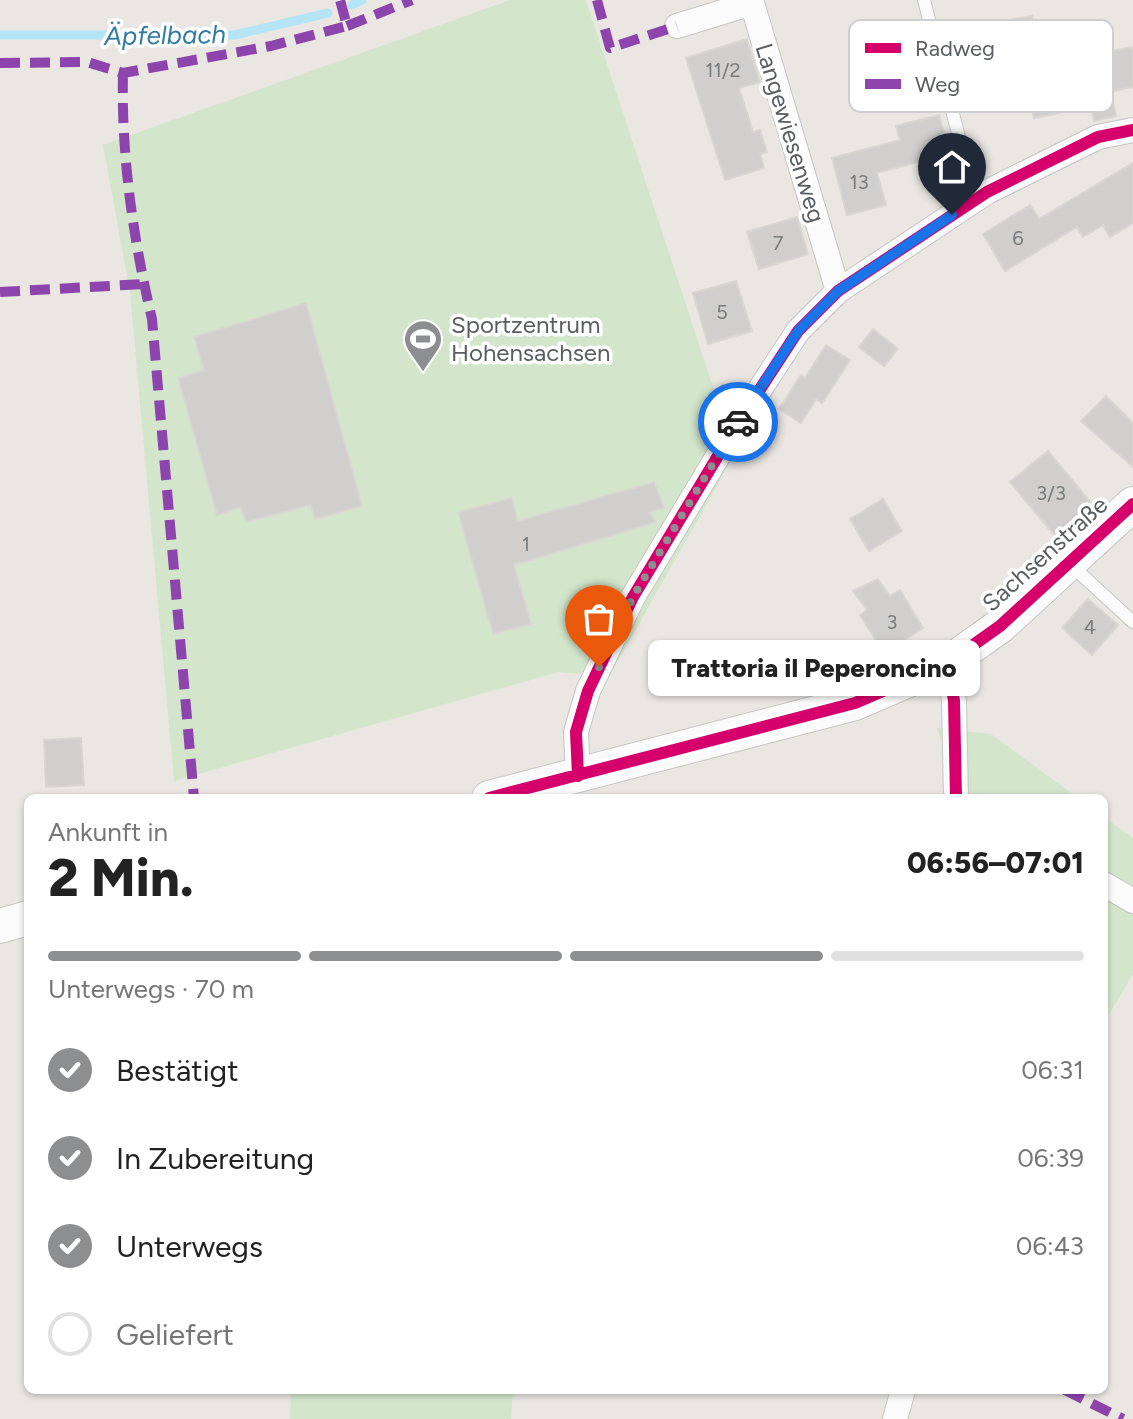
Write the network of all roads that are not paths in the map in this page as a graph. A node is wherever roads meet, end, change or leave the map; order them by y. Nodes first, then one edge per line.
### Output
1 (924, 0) edge
2 (929, 20) edge
3 (677, 26) dead end
4 (953, 112) edge
5 (1133, 130) edge
6 (975, 200) junction
7 (838, 291) junction
8 (1133, 504) edge
9 (1069, 563) junction
10 (1133, 622) edge
11 (948, 663) junction
12 (578, 776) junction
13 (956, 792) edge
14 (505, 794) edge
15 (1108, 886) edge
16 (1133, 901) edge
17 (24, 919) edge
18 (0, 926) edge
19 (902, 1394) edge
20 (895, 1419) edge

1 - 2 lane
3 - 7 street, Langewiesenweg
4 - 6 lane
5 - 6 street
6 - 7 street
7 - 12 street
8 - 9 street, Sachsenstraße
9 - 10 lane
9 - 11 street, Sachsenstraße
11 - 12 street, Sachsenstraße
11 - 13 street
12 - 14 street, Sachsenstraße
15 - 16 street
17 - 18 street
19 - 20 street

